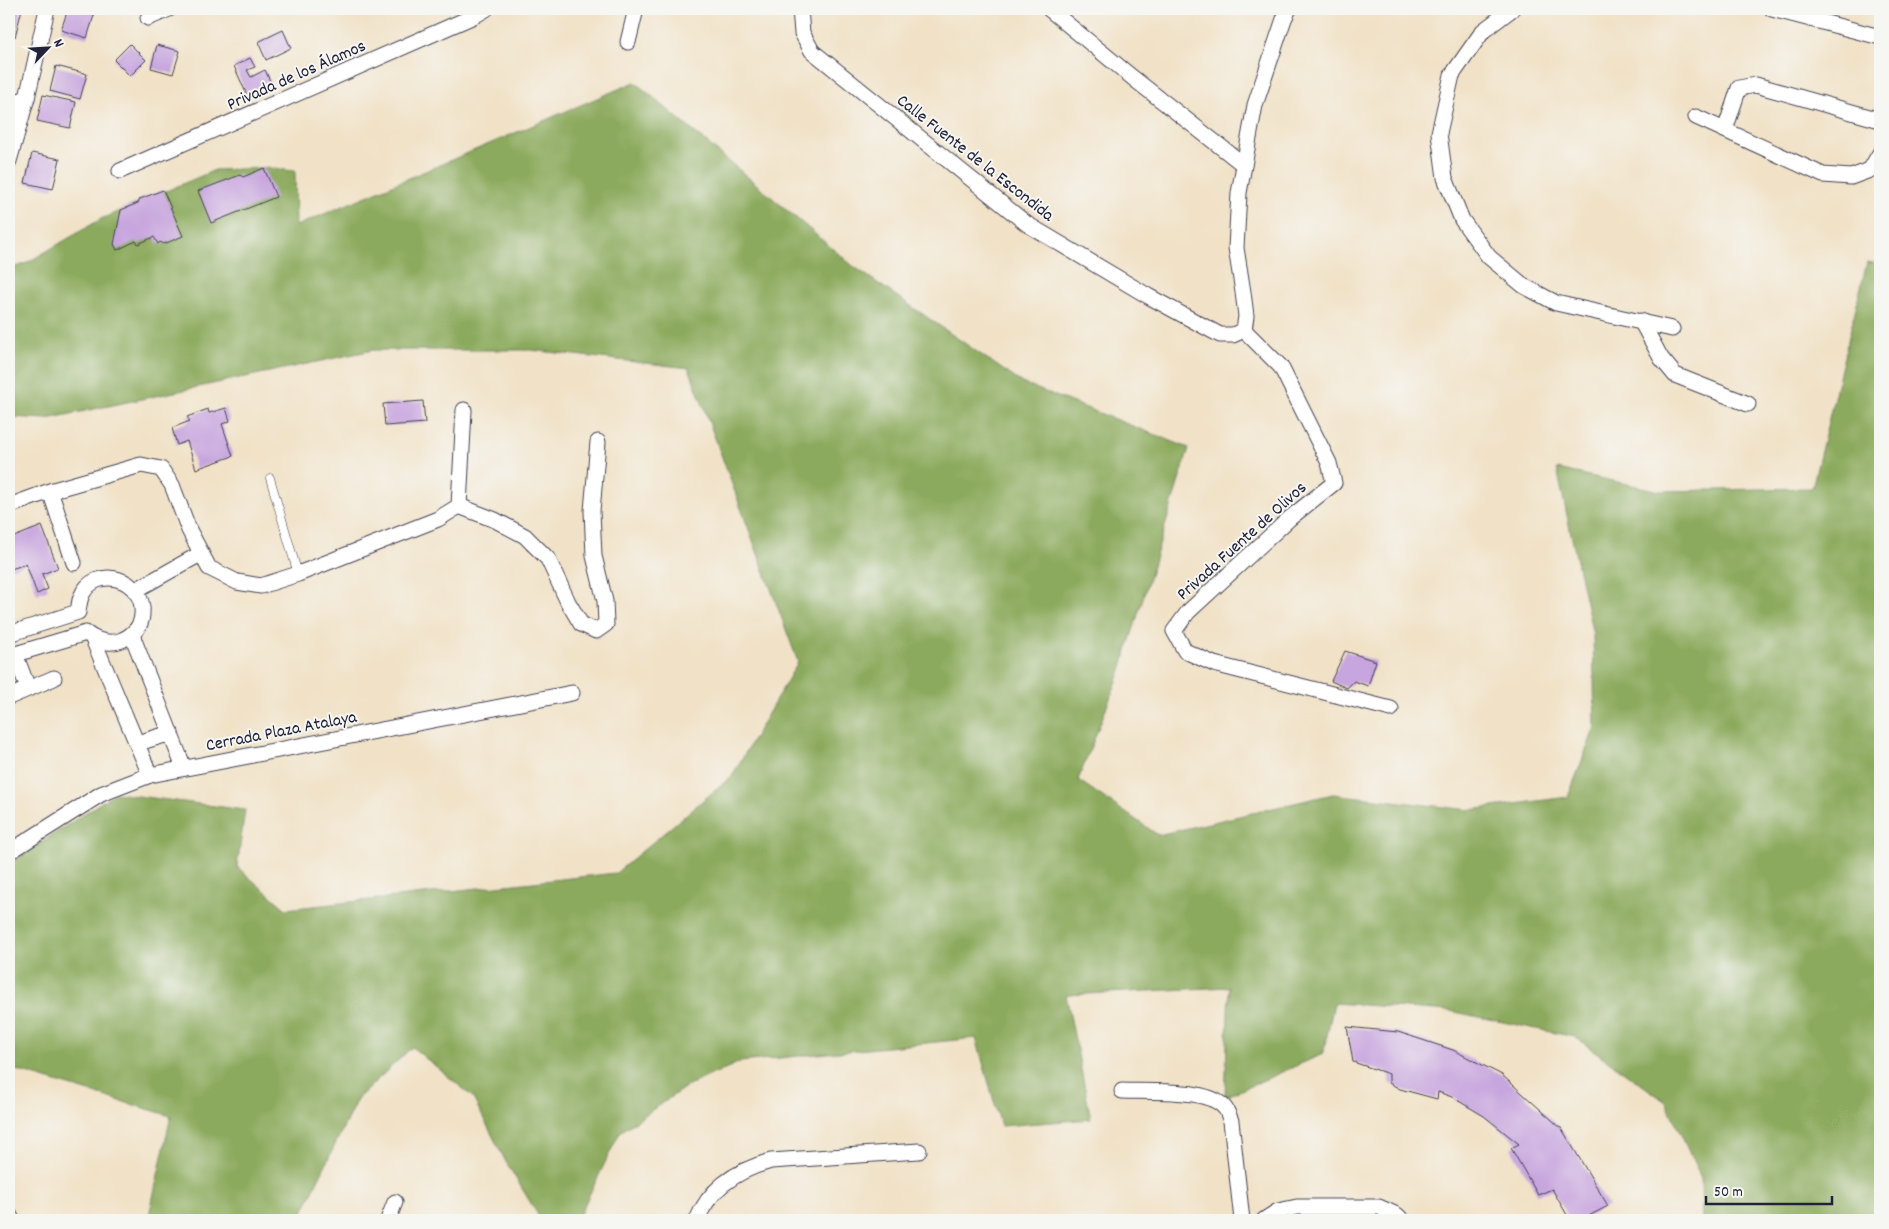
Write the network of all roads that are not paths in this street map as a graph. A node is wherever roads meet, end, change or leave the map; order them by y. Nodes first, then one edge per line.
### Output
1 (47, 9) edge
2 (168, 9) edge
3 (486, 9) edge
4 (636, 9) edge
5 (800, 9) edge
6 (1048, 9) edge
7 (1289, 9) edge
8 (1512, 9) edge
9 (1772, 9) edge
10 (148, 18) dead end
11 (1880, 37) edge
12 (628, 42) dead end
13 (27, 98) junction
14 (9, 104) edge
15 (1696, 117) dead end
16 (1880, 120) edge
17 (1725, 130) junction
18 (1880, 153) edge
19 (9, 161) edge
20 (1244, 165) junction
21 (120, 171) dead end
22 (1641, 322) junction
23 (1672, 329) dead end
24 (1244, 330) junction
25 (1748, 404) dead end
26 (464, 410) dead end
27 (598, 442) dead end
28 (270, 478) dead end
29 (50, 491) junction
30 (9, 506) edge
31 (459, 506) junction
32 (200, 554) junction
33 (74, 563) dead end
34 (298, 574) junction
35 (136, 590) junction
36 (9, 634) edge
37 (132, 635) junction
38 (93, 638) junction
39 (12, 655) edge
40 (54, 678) dead end
41 (28, 688) junction
42 (572, 694) dead end
43 (9, 697) edge
44 (1391, 709) dead end
45 (172, 733) junction
46 (138, 743) junction
47 (184, 768) junction
48 (150, 775) junction
49 (14, 849) dead end
50 (1122, 1091) dead end
51 (919, 1151) dead end
52 (395, 1202) dead end
53 (9, 1214) edge
54 (12, 1220) edge
55 (388, 1220) edge
56 (697, 1220) edge
57 (1242, 1220) edge
58 (1264, 1220) edge
59 (1402, 1220) edge

1 - 13 street
2 - 10 street
3 - 21 street, Privada de los Álamos
4 - 12 street
5 - 24 street, Calle Fuente de la Escondida
6 - 20 street
7 - 20 street
8 - 22 street
9 - 11 street
13 - 14 street
13 - 19 street
15 - 17 street
16 - 17 street
17 - 18 street
20 - 24 street
22 - 23 street
22 - 25 street
24 - 44 street, Privada Fuente de Olivos
26 - 31 street
27 - 31 street
28 - 34 lane
29 - 30 street
29 - 32 street
29 - 33 street
31 - 34 street
32 - 34 street
32 - 35 street
35 - 36 street
35 - 37 street
37 - 38 street
37 - 45 street
38 - 39 street
38 - 46 street
39 - 41 street
40 - 41 street
41 - 43 street
42 - 47 street, Cerrada Plaza Atalaya
45 - 46 street
45 - 47 street
46 - 48 street
47 - 48 street, Cerrada Plaza Atalaya
48 - 49 street, Cerrada Plaza Atalaya
50 - 57 street
51 - 56 street
52 - 55 street
53 - 54 street
58 - 59 street

